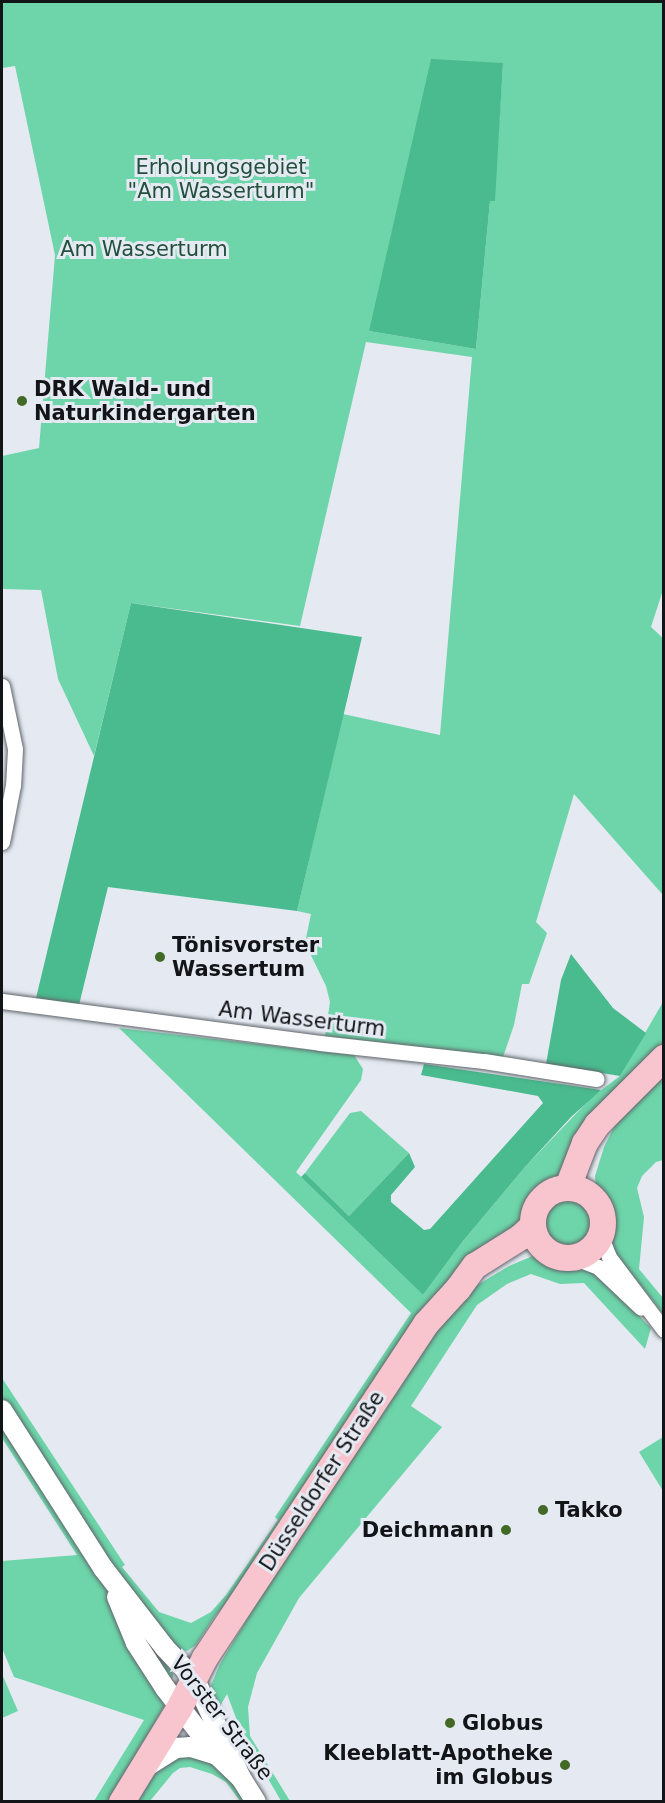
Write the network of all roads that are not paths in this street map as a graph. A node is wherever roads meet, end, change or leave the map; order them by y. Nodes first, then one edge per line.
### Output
1 (2, 686) edge
2 (2, 842) edge
3 (2, 1001) edge
4 (663, 1058) edge
5 (597, 1079) dead end
6 (610, 1113) junction
7 (568, 1187) junction
8 (592, 1196) junction
9 (533, 1226) junction
10 (601, 1237) junction
11 (546, 1250) junction
12 (575, 1258) junction
13 (458, 1289) junction
14 (649, 1313) junction
15 (663, 1330) edge
16 (2, 1410) edge
17 (104, 1568) junction
18 (195, 1680) junction
19 (179, 1709) junction
20 (216, 1755) junction
21 (144, 1768) junction
22 (240, 1778) junction
23 (122, 1802) edge
24 (256, 1802) edge

1 - 2 street
3 - 5 street, Am Wasserturm
4 - 6 main road
6 - 7 main road
6 - 8 main road
7 - 8 main road
7 - 9 main road
8 - 10 main road
9 - 11 main road
9 - 13 main road, Düsseldorfer Straße
10 - 12 main road
10 - 14 street
11 - 12 main road
11 - 13 main road, Düsseldorfer Straße
12 - 14 street
13 - 18 main road, Düsseldorfer Straße
14 - 15 street
16 - 17 street, Vorster Straße
17 - 18 street, Vorster Straße
17 - 19 street, Vorster Straße
18 - 19 main road, Düsseldorfer Straße
18 - 22 street
19 - 20 street, Vorster Straße
19 - 21 main road, Düsseldorfer Straße
20 - 21 street
20 - 22 street, Vorster Straße
21 - 23 main road, Düsseldorfer Straße
22 - 24 street, Vorster Straße

